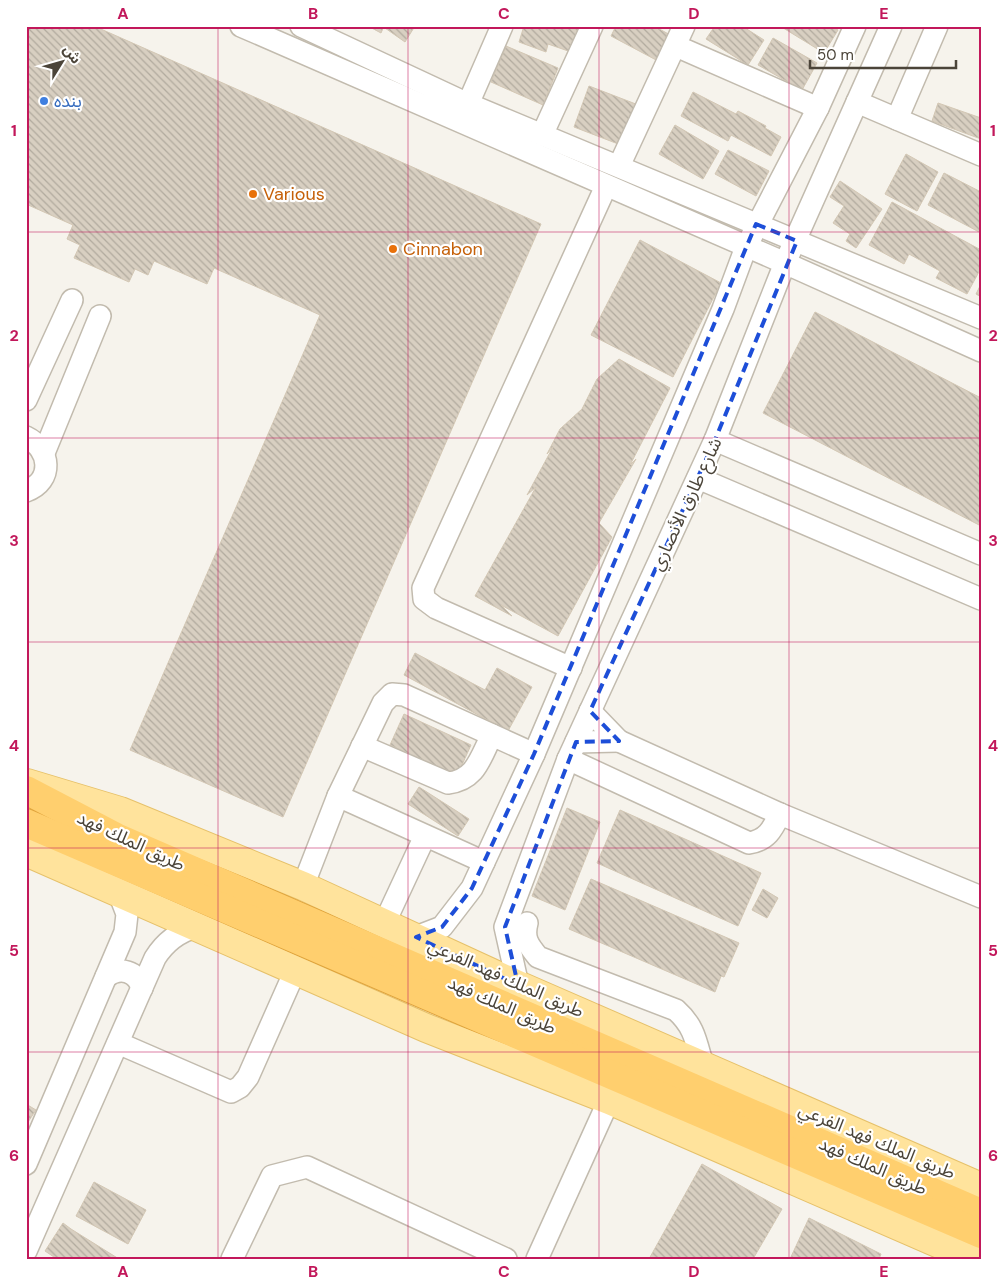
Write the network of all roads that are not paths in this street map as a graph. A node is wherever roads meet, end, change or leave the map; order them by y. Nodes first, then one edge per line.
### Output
1 (241, 26) edge
2 (301, 26) edge
3 (502, 26) edge
4 (592, 26) edge
5 (684, 26) edge
6 (855, 26) edge
7 (890, 26) edge
8 (938, 26) edge
9 (676, 46) junction
10 (857, 102) junction
11 (468, 104) junction
12 (818, 108) junction
13 (897, 120) junction
14 (542, 135) junction
15 (981, 156) edge
16 (619, 166) junction
17 (606, 186) junction
18 (756, 224) junction
19 (797, 241) junction
20 (746, 247) junction
21 (785, 263) junction
22 (72, 300) dead end
23 (100, 316) dead end
24 (981, 318) edge
25 (981, 352) edge
26 (26, 400) edge
27 (26, 437) edge
28 (716, 440) junction
29 (44, 453) junction
30 (698, 478) junction
31 (26, 491) edge
32 (981, 554) edge
33 (981, 600) edge
34 (571, 668) junction
35 (590, 712) junction
36 (492, 735) junction
37 (619, 741) junction
38 (362, 746) junction
39 (572, 751) junction
40 (534, 754) junction
41 (26, 783) edge
42 (26, 790) edge
43 (338, 796) junction
44 (780, 814) junction
45 (26, 823) edge
46 (425, 836) junction
47 (26, 852) edge
48 (484, 862) junction
49 (303, 886) junction
50 (120, 894) junction
51 (981, 897) edge
52 (527, 923) dead end
53 (384, 924) junction
54 (196, 927) junction
55 (416, 938) junction
56 (295, 971) junction
57 (106, 977) junction
58 (518, 985) junction
59 (142, 988) junction
60 (118, 1043) junction
61 (703, 1066) junction
62 (609, 1100) junction
63 (26, 1164) edge
64 (981, 1187) edge
65 (981, 1213) edge
66 (981, 1234) edge
67 (26, 1251) edge
68 (232, 1259) edge
69 (506, 1259) edge
70 (538, 1259) edge
71 (974, 1259) edge

1 - 17 street
2 - 11 street
3 - 11 street
4 - 14 street
5 - 9 street
6 - 12 street
7 - 10 street, شارع طارق الأنصاري
8 - 13 street
9 - 12 street
9 - 16 street
10 - 13 street
10 - 19 street, شارع طارق الأنصاري
11 - 14 street
12 - 18 street
13 - 15 street
14 - 16 street
16 - 18 street
17 - 20 street
17 - 34 street
18 - 19 street
18 - 20 street
19 - 21 street, شارع طارق الأنصاري
19 - 24 street
20 - 21 street
20 - 34 street
21 - 25 street
21 - 28 street, شارع طارق الأنصاري
22 - 26 street
23 - 29 street
27 - 29 street
28 - 30 street, شارع طارق الأنصاري
28 - 32 street
29 - 31 street
30 - 33 street
30 - 35 street, شارع طارق الأنصاري
34 - 40 street
35 - 37 street
35 - 39 street, شارع طارق الأنصاري
36 - 38 street
36 - 38 street
36 - 40 street
37 - 39 street
37 - 44 street
38 - 43 street
39 - 44 street
39 - 58 street, شارع طارق الأنصاري
40 - 48 street
41 - 49 main road, طريق الملك فهد الفرعي
42 - 65 highway, طريق الملك فهد
43 - 46 street
43 - 49 street
44 - 51 street
45 - 66 highway, طريق الملك فهد
46 - 48 street
46 - 53 street
47 - 50 main road
48 - 55 street
49 - 53 main road, طريق الملك فهد الفرعي
50 - 54 main road
50 - 57 street
52 - 61 street
53 - 55 main road, طريق الملك فهد الفرعي
54 - 56 main road
54 - 59 street
55 - 58 main road, طريق الملك فهد الفرعي
56 - 60 street
56 - 62 main road
57 - 59 street
57 - 63 street
58 - 61 main road, طريق الملك فهد الفرعي
59 - 60 street
60 - 67 street
61 - 64 main road, طريق الملك فهد الفرعي
62 - 70 street
62 - 71 main road
68 - 69 street

